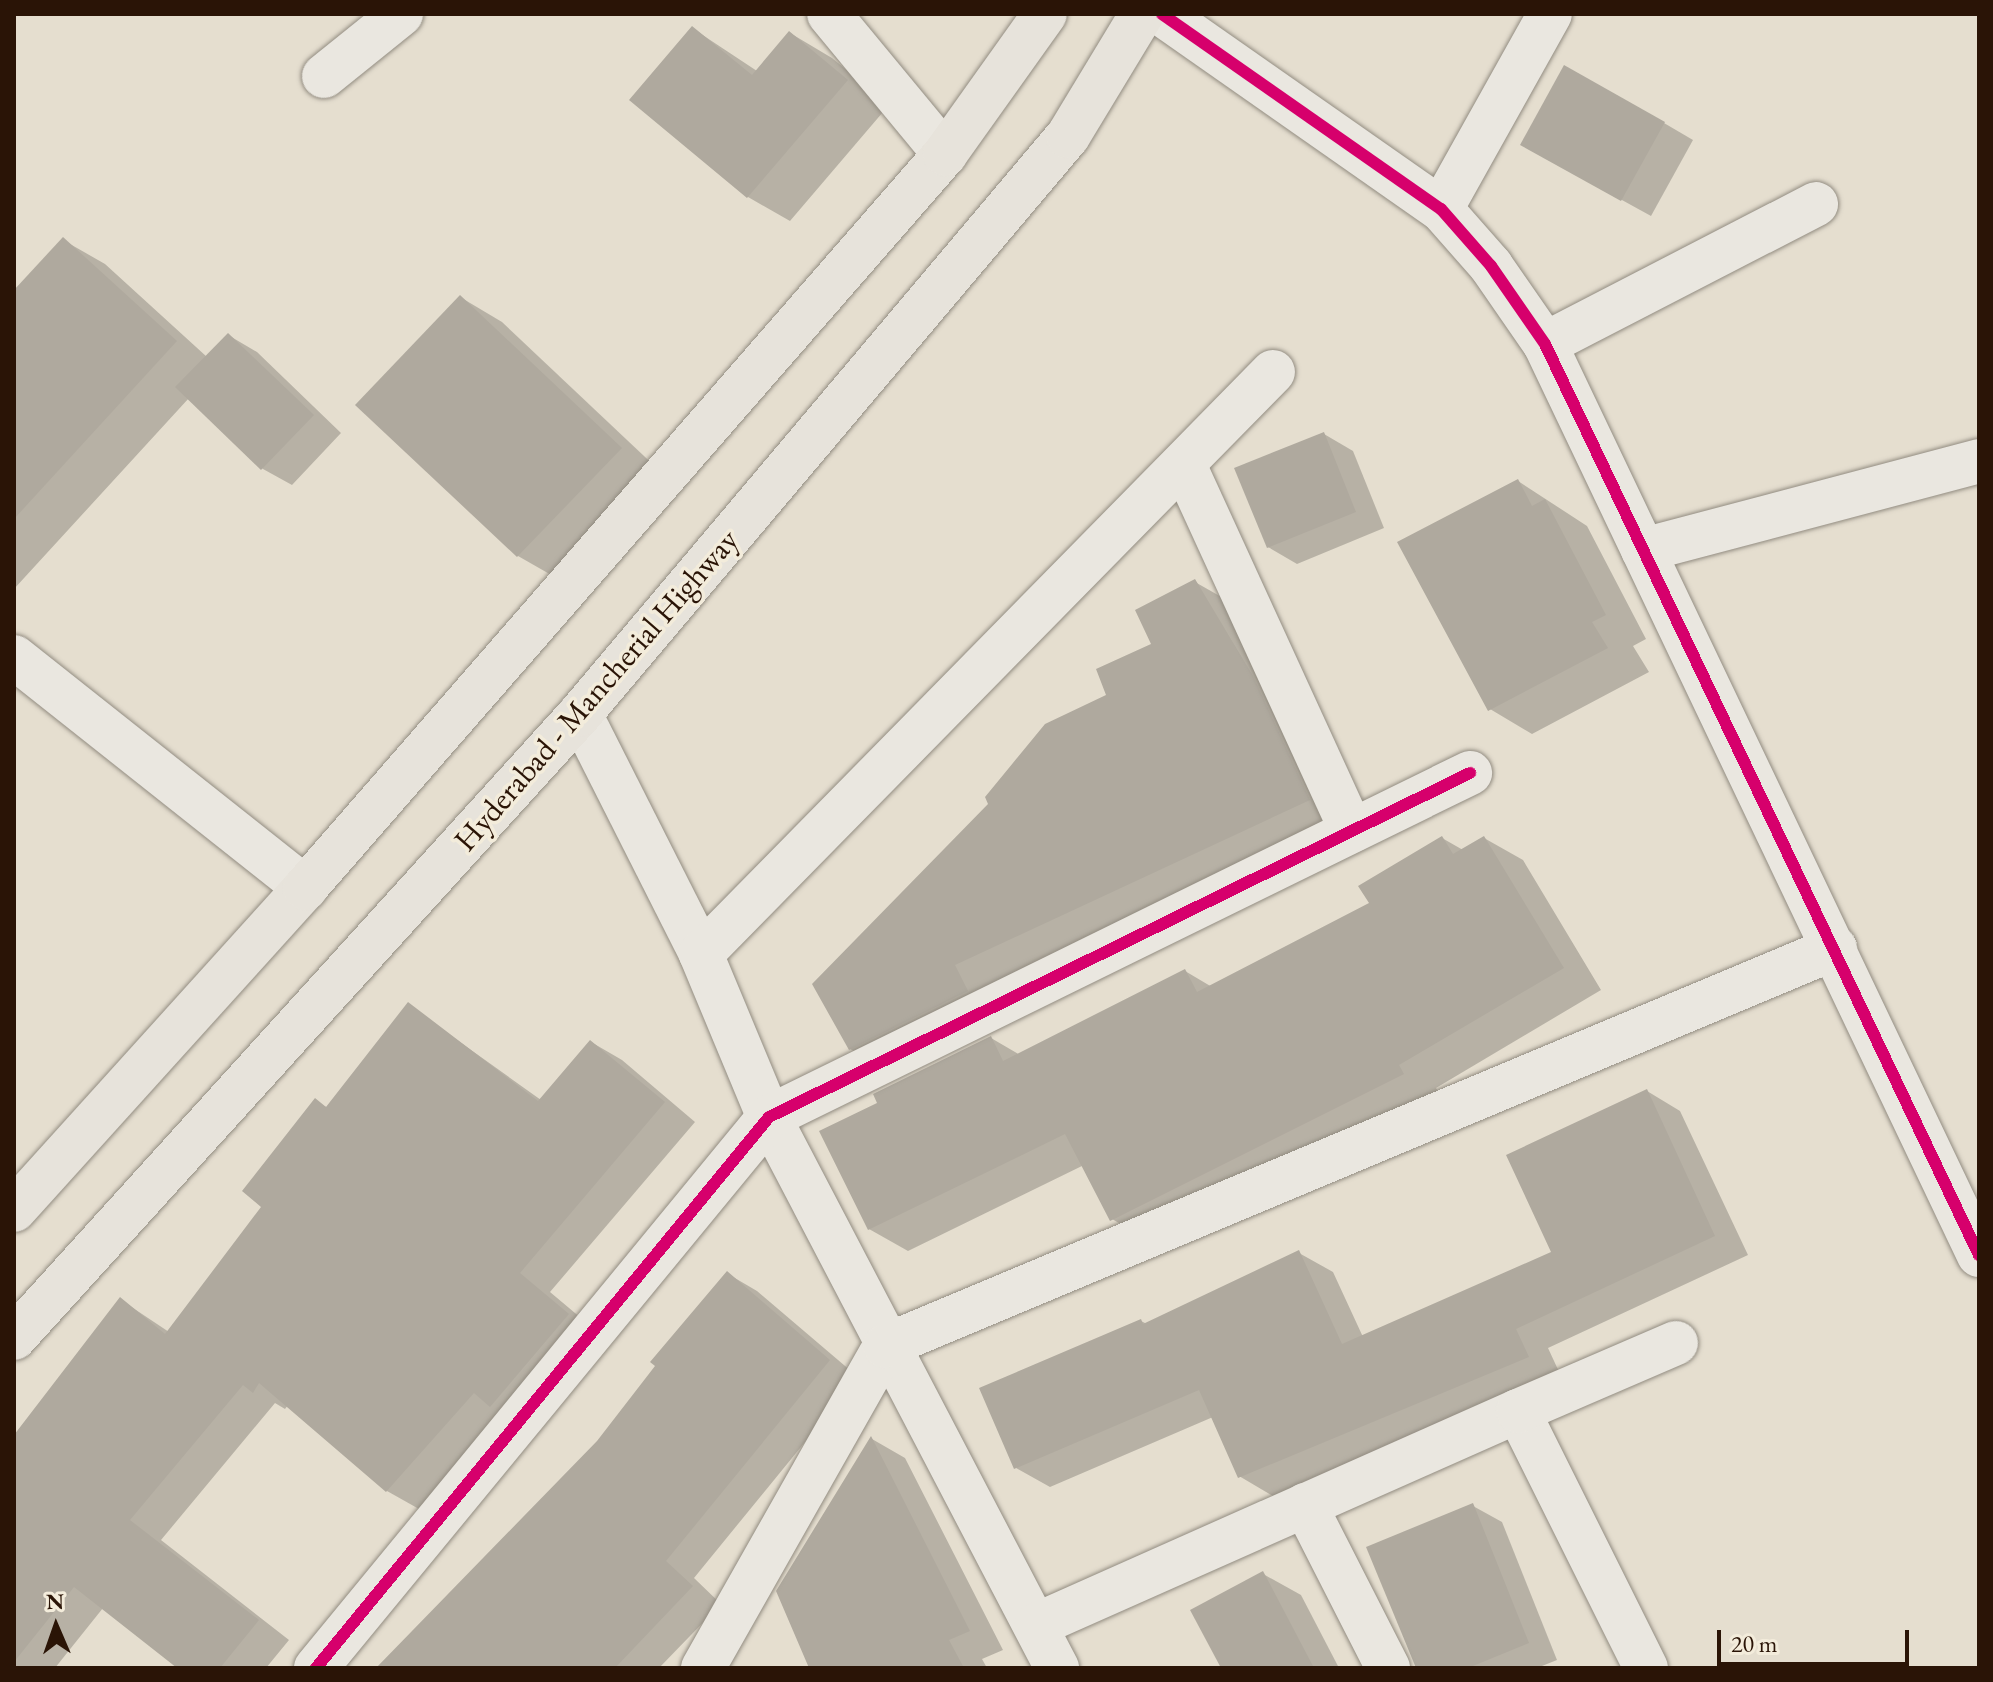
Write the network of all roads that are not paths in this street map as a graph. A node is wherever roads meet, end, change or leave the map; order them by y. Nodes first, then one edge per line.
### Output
1 (401, 14) edge
2 (829, 14) edge
3 (1045, 14) edge
4 (1142, 14) edge
5 (1162, 14) edge
6 (1550, 14) edge
7 (324, 76) dead end
8 (945, 154) junction
9 (1816, 204) dead end
10 (1441, 209) junction
11 (1545, 344) junction
12 (1273, 372) dead end
13 (1979, 461) edge
14 (1185, 467) junction
15 (1643, 550) junction
16 (14, 657) edge
17 (580, 714) junction
18 (1470, 773) dead end
19 (1352, 831) junction
20 (305, 888) junction
21 (1835, 948) junction
22 (701, 954) junction
23 (769, 1117) junction
24 (14, 1210) edge
25 (1979, 1255) edge
26 (14, 1338) edge
27 (1676, 1343) dead end
28 (885, 1346) junction
29 (1518, 1411) junction
30 (1305, 1505) junction
31 (1036, 1625) junction
32 (316, 1668) edge
33 (703, 1668) edge
34 (1057, 1668) edge
35 (1388, 1668) edge
36 (1646, 1668) edge

1 - 7 street
2 - 8 street
3 - 8 main road
4 - 17 main road, Hyderabad - Mancherial Highway
5 - 10 street
6 - 10 street
8 - 20 main road
9 - 11 street
10 - 11 street
11 - 15 street
12 - 14 street
13 - 15 street
14 - 19 street
14 - 22 street
15 - 21 street
16 - 20 street
17 - 22 street
17 - 26 main road, Hyderabad - Mancherial Highway
18 - 19 street
19 - 23 street
20 - 24 main road
21 - 25 street
21 - 28 street
22 - 23 street
23 - 28 street
23 - 32 street
27 - 29 street
28 - 31 street
28 - 33 street
29 - 30 street
29 - 36 street
30 - 31 street
30 - 35 street
31 - 34 street

